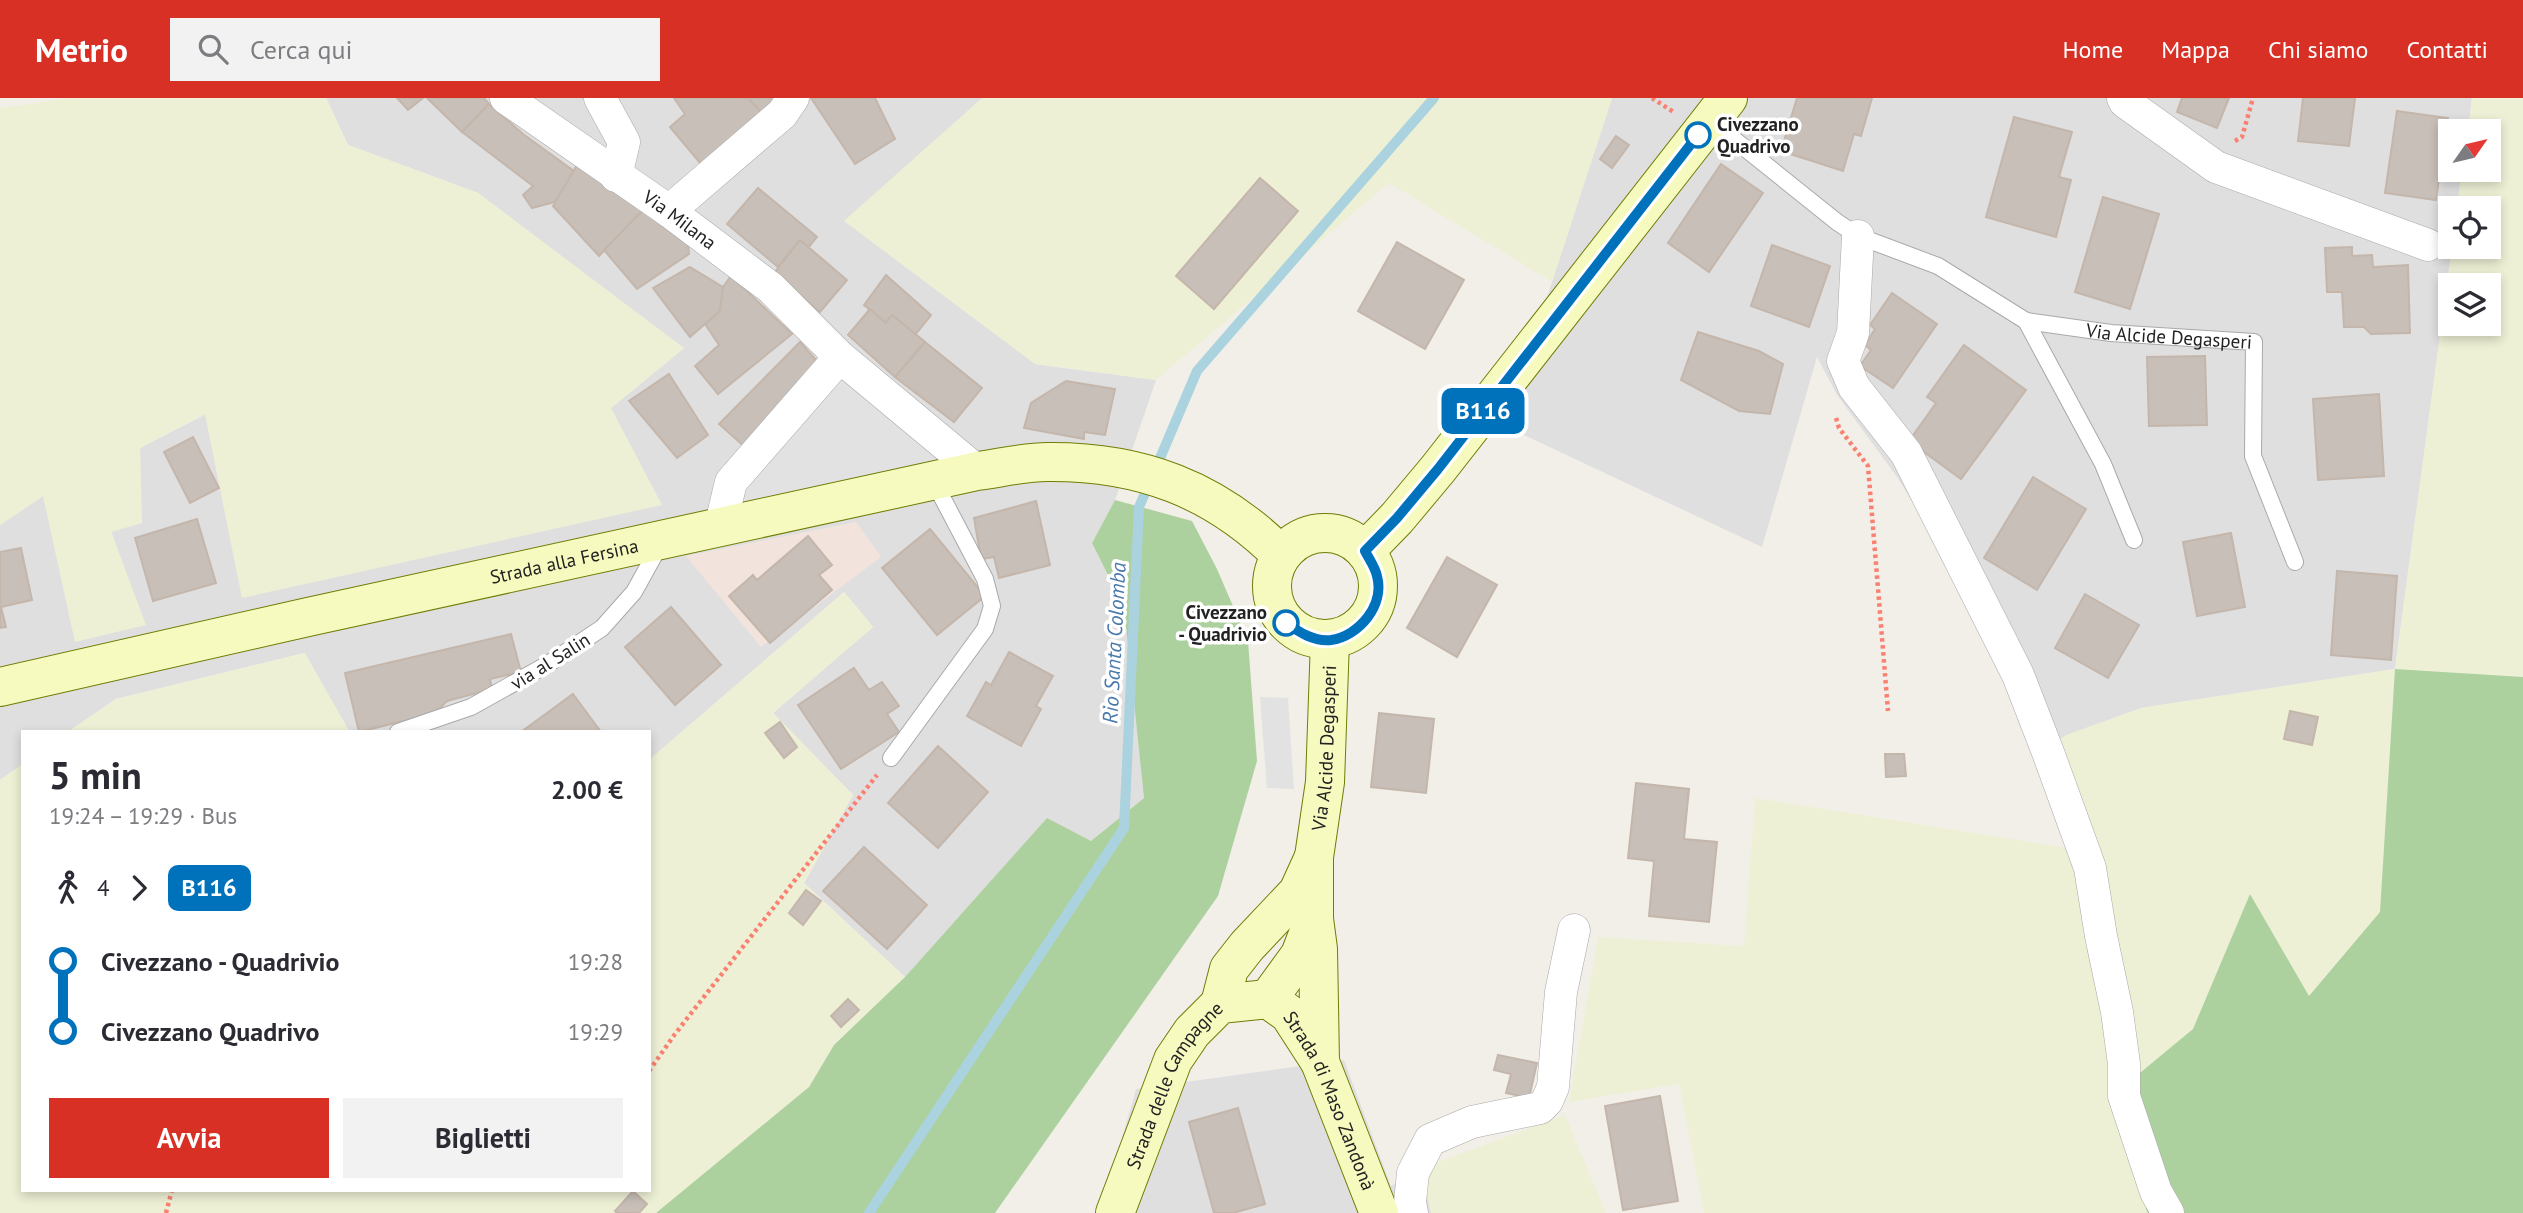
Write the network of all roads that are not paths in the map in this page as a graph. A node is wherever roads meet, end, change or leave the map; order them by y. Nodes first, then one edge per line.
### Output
1 (506, 98) edge
2 (600, 98) edge
3 (793, 98) edge
4 (2123, 98) edge
5 (1719, 109) edge
6 (616, 176) junction
7 (669, 211) junction
8 (1858, 236) junction
9 (2428, 245) dead end
10 (2026, 321) junction
11 (840, 357) junction
12 (977, 471) junction
13 (933, 480) junction
14 (720, 528) junction
15 (663, 540) junction
16 (2134, 540) dead end
17 (1365, 551) junction
18 (1282, 555) junction
19 (2295, 562) dead end
20 (1330, 640) junction
21 (0, 687) edge
22 (403, 730) edge
23 (891, 758) road end
24 (1314, 857) junction
25 (1314, 919) junction
26 (1270, 924) junction
27 (1574, 930) dead end
28 (1268, 999) junction
29 (1220, 1004) junction
30 (1320, 1062) junction
31 (1115, 1213) edge
32 (1379, 1213) edge
33 (1412, 1213) edge
34 (2168, 1213) edge

1 - 6 street, Via Milana
2 - 6 street
3 - 7 street
4 - 9 street
5 - 8 lane, Via Alcide Degasperi
5 - 17 street
6 - 7 street, Via Milana
7 - 11 street, Via Milana
8 - 10 lane, Via Alcide Degasperi
8 - 34 street
10 - 16 lane, Via Alcide Degasperi
10 - 19 lane, Via Alcide Degasperi
11 - 12 street, Via Milana
11 - 14 street
12 - 13 street, Strada alla Fersina
12 - 18 street, Strada alla Fersina
13 - 14 street, Strada alla Fersina
13 - 23 lane
14 - 15 street, Strada alla Fersina
15 - 21 street, Strada alla Fersina
15 - 22 lane, via al Salin
17 - 18 street
17 - 20 street, Via Alcide Degasperi
18 - 20 street, Via Alcide Degasperi
20 - 24 street, Via Alcide Degasperi
24 - 25 street, Via Alcide Degasperi
24 - 26 street, Via Alcide Degasperi
25 - 28 street, Via Alcide Degasperi
25 - 30 street, Via Alcide Degasperi
26 - 28 street
26 - 29 street, Via Alcide Degasperi
27 - 33 street
28 - 29 street, Strada delle Campagne
28 - 30 street, Strada di Maso Zandonà
29 - 31 street, Strada delle Campagne
30 - 32 street, Strada di Maso Zandonà

